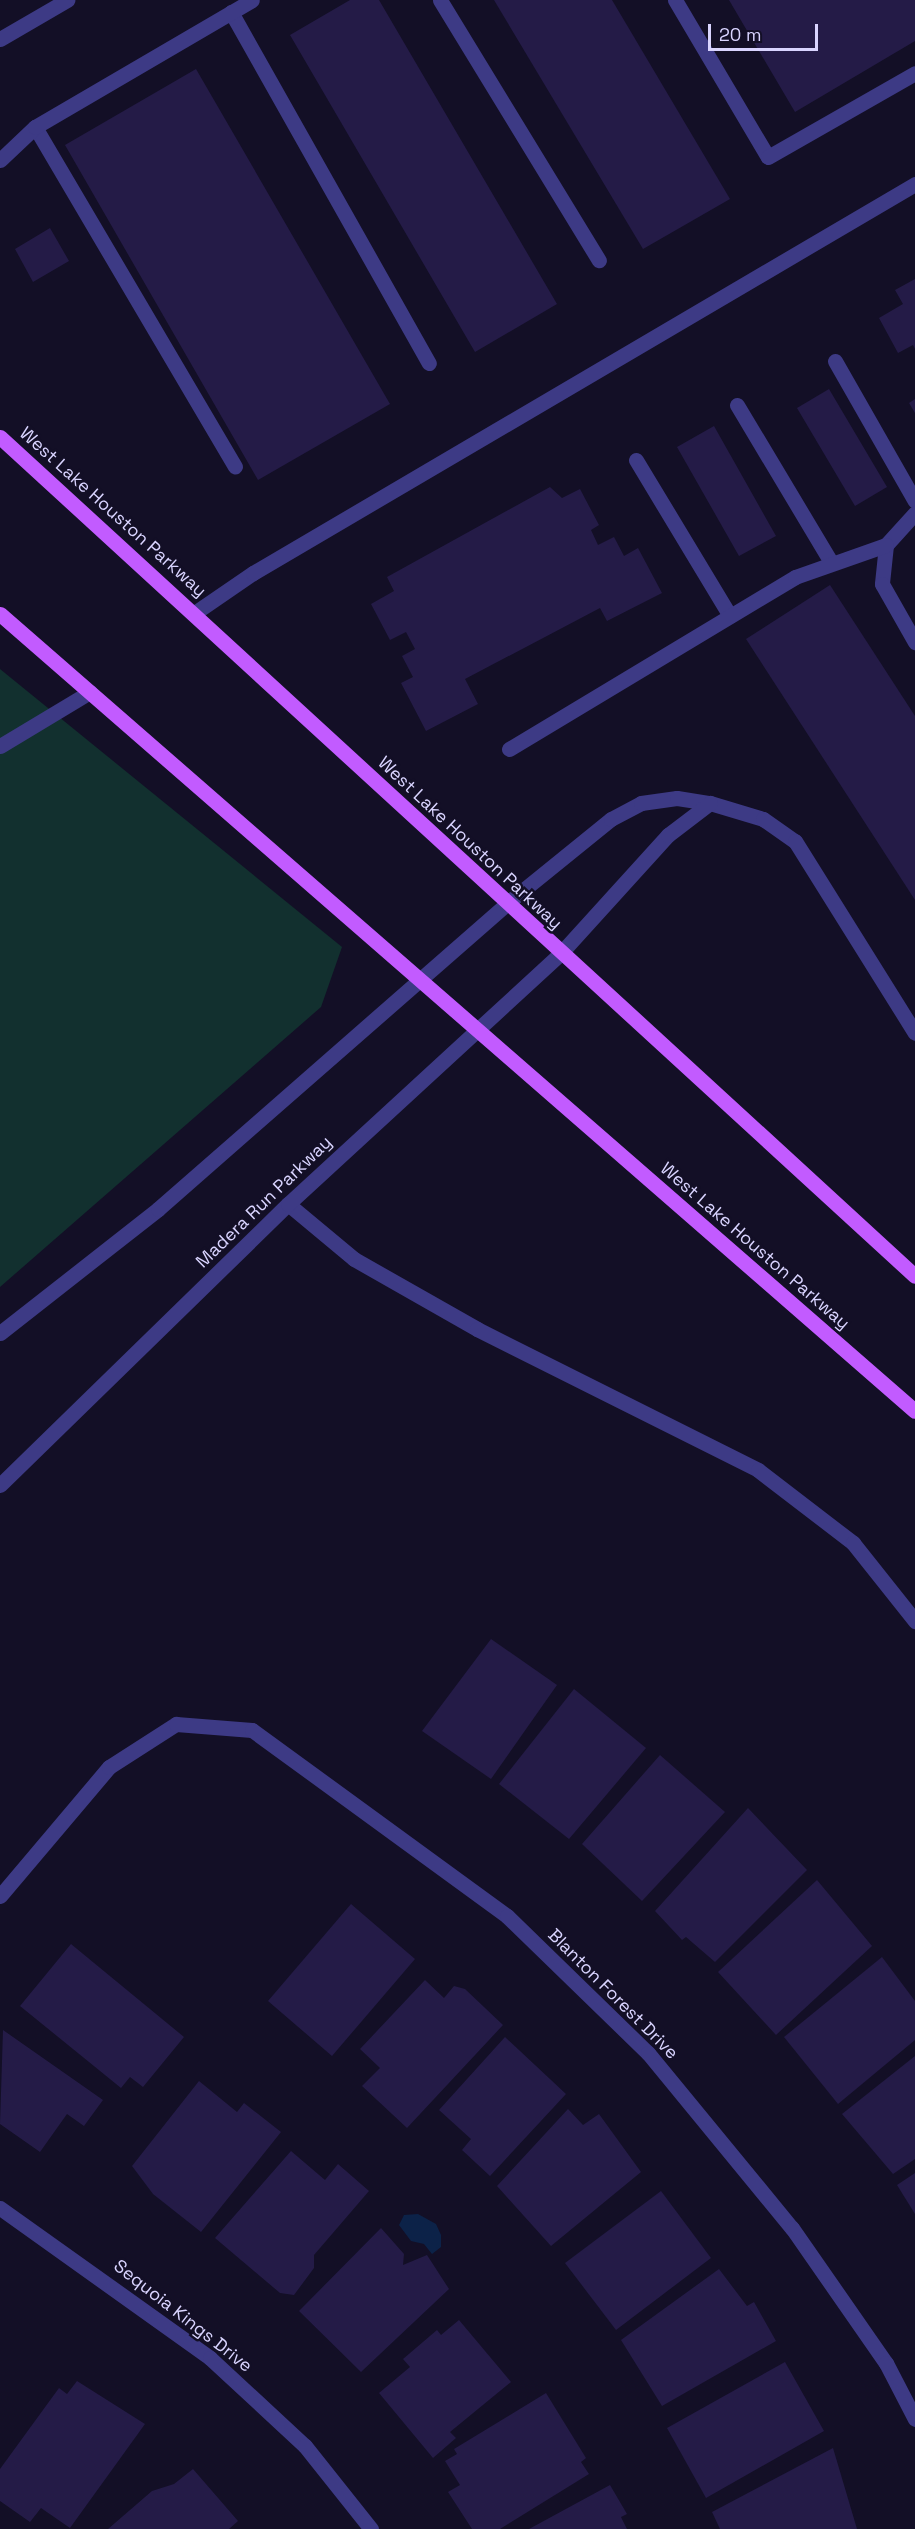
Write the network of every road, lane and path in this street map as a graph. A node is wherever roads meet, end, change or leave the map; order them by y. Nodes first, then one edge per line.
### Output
1 (67, 0) edge
2 (252, 0) edge
3 (440, 0) edge
4 (675, 0) edge
5 (231, 12) junction
6 (0, 39) edge
7 (915, 73) edge
8 (36, 127) junction
9 (0, 160) edge
10 (915, 184) edge
11 (599, 260) dead end
12 (835, 361) dead end
13 (429, 363) dead end
14 (737, 405) dead end
15 (0, 437) edge
16 (636, 460) dead end
17 (235, 467) dead end
18 (915, 501) edge
19 (915, 513) edge
20 (886, 544) junction
21 (831, 562) junction
22 (196, 612) junction
23 (730, 616) junction
24 (1, 617) edge
25 (915, 642) edge
26 (90, 692) junction
27 (0, 746) edge
28 (508, 748) dead end
29 (710, 803) junction
30 (506, 904) junction
31 (560, 954) junction
32 (418, 978) junction
33 (476, 1032) junction
34 (915, 1034) edge
35 (288, 1204) junction
36 (915, 1276) edge
37 (0, 1334) edge
38 (915, 1411) edge
39 (0, 1485) edge
40 (915, 1621) edge
41 (0, 1896) edge
42 (0, 2208) edge
43 (915, 2419) edge
44 (371, 2529) edge

1 - 6 street
2 - 5 street
3 - 11 street
4 - 7 street
5 - 8 street
5 - 13 street
8 - 9 street
8 - 17 street
10 - 22 street
12 - 18 street
14 - 21 street
15 - 22 main road, West Lake Houston Parkway
16 - 23 street
19 - 20 street
20 - 21 street
20 - 25 street
21 - 23 street
22 - 30 main road, West Lake Houston Parkway
23 - 28 street
24 - 26 main road, West Lake Houston Parkway
26 - 27 street
26 - 32 main road, West Lake Houston Parkway
29 - 30 street
29 - 31 street, Madera Run Parkway
29 - 34 street
30 - 31 main road, West Lake Houston Parkway
30 - 32 street
31 - 33 street, Madera Run Parkway
31 - 36 main road, West Lake Houston Parkway
32 - 33 main road, West Lake Houston Parkway
32 - 37 street
33 - 35 street, Madera Run Parkway
33 - 38 main road, West Lake Houston Parkway
35 - 39 street, Madera Run Parkway
35 - 40 street
41 - 43 street, Blanton Forest Drive
42 - 44 street, Sequoia Kings Drive

